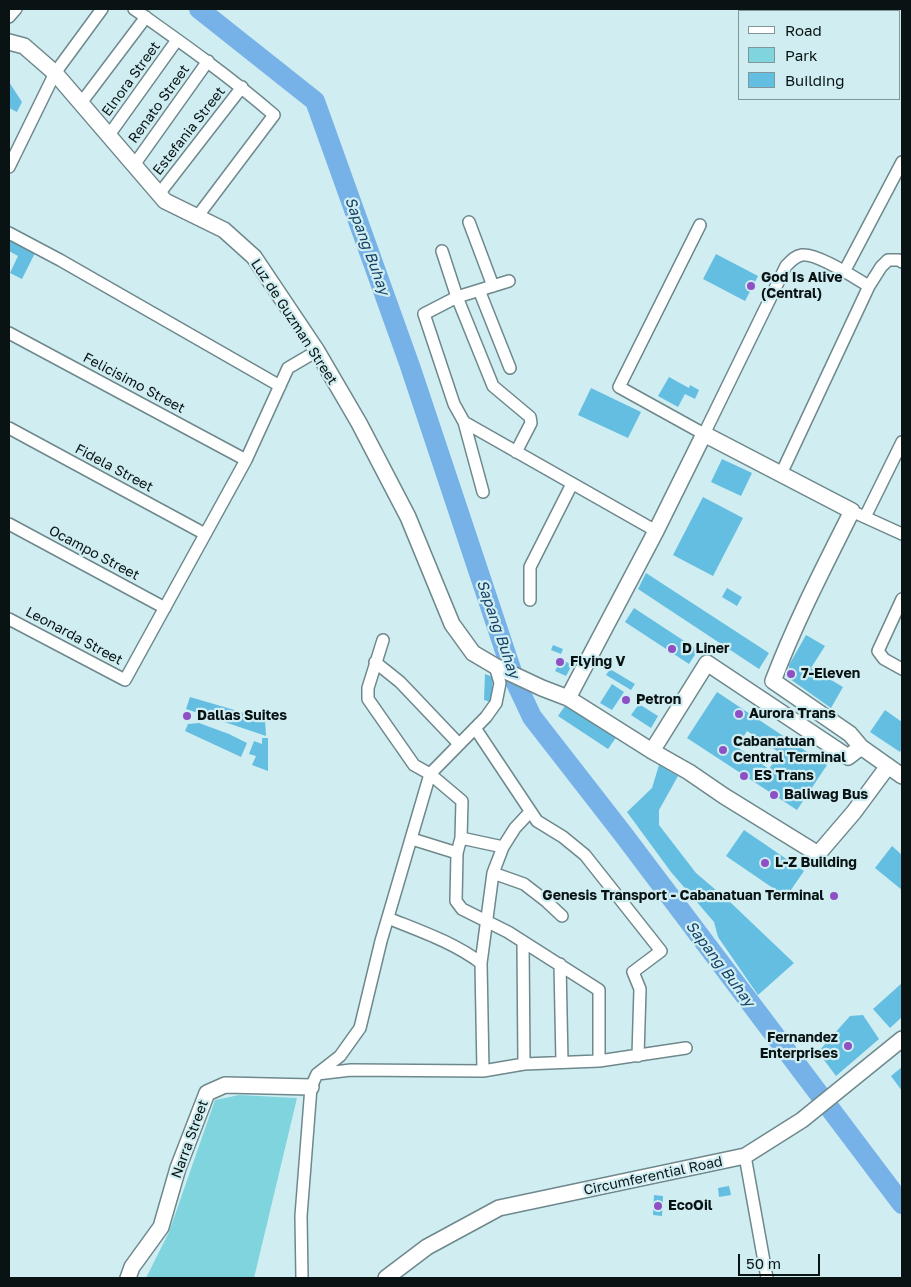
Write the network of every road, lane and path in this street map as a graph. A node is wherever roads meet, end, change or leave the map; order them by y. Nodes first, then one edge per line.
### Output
1 (16, 9) edge
2 (102, 9) edge
3 (134, 9) edge
4 (146, 17) junction
5 (9, 18) edge
6 (177, 40) junction
7 (9, 42) edge
8 (208, 62) junction
9 (55, 72) junction
10 (242, 87) junction
11 (81, 103) junction
12 (109, 135) junction
13 (9, 137) edge
14 (20, 142) junction
15 (902, 162) edge
16 (134, 165) junction
17 (9, 167) edge
18 (159, 194) junction
19 (197, 217) junction
20 (470, 222) dead end
21 (700, 225) dead end
22 (9, 234) edge
23 (442, 252) dead end
24 (902, 262) edge
25 (844, 272) junction
26 (509, 281) dead end
27 (493, 286) junction
28 (870, 286) junction
29 (479, 290) junction
30 (457, 297) junction
31 (9, 333) edge
32 (317, 351) junction
33 (510, 368) dead end
34 (280, 386) junction
35 (464, 422) junction
36 (9, 428) edge
37 (704, 434) junction
38 (902, 442) edge
39 (516, 452) junction
40 (246, 460) junction
41 (781, 474) junction
42 (572, 484) junction
43 (483, 492) dead end
44 (858, 514) junction
45 (9, 524) edge
46 (656, 531) junction
47 (205, 534) junction
48 (902, 534) edge
49 (902, 599) edge
50 (530, 600) dead end
51 (165, 608) junction
52 (899, 614) edge
53 (9, 619) edge
54 (384, 640) dead end
55 (375, 662) junction
56 (499, 668) junction
57 (902, 669) edge
58 (568, 698) junction
59 (475, 728) junction
60 (459, 744) junction
61 (860, 747) junction
62 (652, 751) junction
63 (888, 766) junction
64 (430, 774) junction
65 (902, 776) edge
66 (530, 812) junction
67 (461, 838) junction
68 (412, 839) junction
69 (503, 847) junction
70 (457, 853) junction
71 (492, 873) junction
72 (562, 916) dead end
73 (388, 918) junction
74 (486, 922) junction
75 (523, 942) junction
76 (481, 963) junction
77 (560, 964) junction
78 (902, 1039) edge
79 (686, 1048) dead end
80 (638, 1056) junction
81 (599, 1061) junction
82 (562, 1062) junction
83 (524, 1064) junction
84 (483, 1072) junction
85 (314, 1081) junction
86 (746, 1156) junction
87 (128, 1278) edge
88 (302, 1278) edge
89 (386, 1278) edge
90 (766, 1278) edge

1 - 5 street
2 - 9 street
3 - 4 street
4 - 6 street
4 - 11 street
6 - 8 street
6 - 12 street, Elnora Street
7 - 9 street, Luz de Guzman Street
8 - 10 street
8 - 16 street, Renato Street
9 - 11 street, Luz de Guzman Street
9 - 14 street
10 - 18 street, Estefania Street
10 - 19 street
11 - 12 street, Luz de Guzman Street
12 - 16 street, Luz de Guzman Street
13 - 14 street
14 - 17 street
15 - 25 street
16 - 18 street, Luz de Guzman Street
18 - 19 street, Luz de Guzman Street
19 - 32 street, Luz de Guzman Street
20 - 27 street
21 - 37 street
22 - 34 street
23 - 30 street
24 - 28 street
25 - 28 street
25 - 37 street
26 - 27 street
27 - 29 street
28 - 41 street
29 - 30 street
29 - 33 street
30 - 35 street
30 - 39 street
31 - 40 street, Felicisimo Street
32 - 34 street
32 - 56 street, Luz de Guzman Street
34 - 40 street
35 - 39 street
35 - 43 street
36 - 47 street, Fidela Street
37 - 41 street
37 - 46 street
38 - 44 street
39 - 42 street
40 - 47 street
41 - 44 street
42 - 46 street
42 - 50 street
44 - 48 street
44 - 61 street
45 - 51 street, Ocampo Street
46 - 58 street
47 - 51 street
49 - 52 street
51 - 53 street, Leonarda Street
52 - 57 street
54 - 55 street
55 - 60 street
55 - 64 street
56 - 58 street
56 - 59 street
58 - 62 street
59 - 60 street
59 - 66 street
60 - 64 street
61 - 62 street
61 - 63 street
62 - 63 street
63 - 65 street
64 - 67 street
64 - 68 street
66 - 69 street
66 - 80 street
67 - 69 street
67 - 70 street
68 - 70 street
68 - 73 street
69 - 71 street
70 - 74 street
71 - 72 street
71 - 74 street
73 - 76 street
73 - 85 street
74 - 75 street
74 - 76 street
75 - 77 street
75 - 83 street
76 - 84 street
77 - 81 street
77 - 82 street
78 - 86 street, Circumferential Road
79 - 80 street
80 - 81 street
81 - 82 street
82 - 83 street
83 - 84 street
84 - 85 street
85 - 87 street, Narra Street
85 - 88 street
86 - 89 street, Circumferential Road
86 - 90 street

